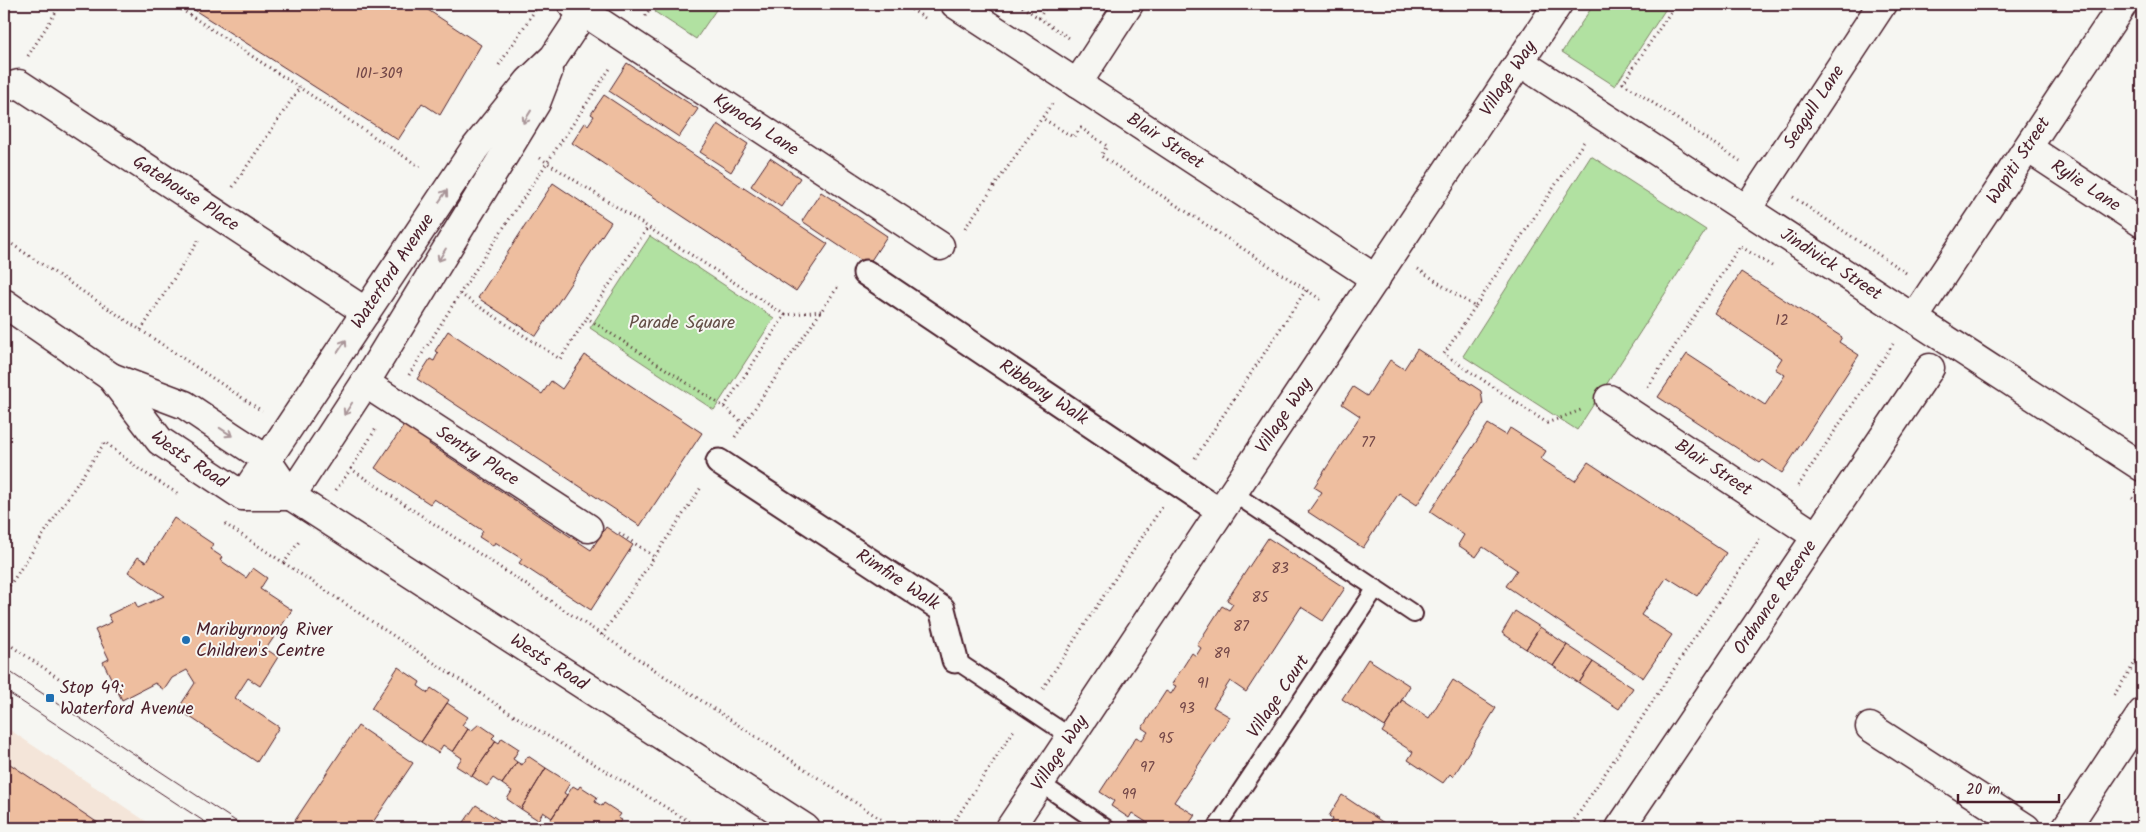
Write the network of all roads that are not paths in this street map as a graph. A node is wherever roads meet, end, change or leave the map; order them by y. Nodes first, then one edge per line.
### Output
1 (955, 4) edge
2 (1129, 4) edge
3 (1558, 4) edge
4 (1882, 4) edge
5 (2123, 4) edge
6 (582, 6) edge
7 (554, 56) junction
8 (1520, 62) junction
9 (1077, 84) junction
10 (11, 86) edge
11 (2028, 148) junction
12 (1747, 209) junction
13 (2142, 224) edge
14 (940, 246) road end
15 (866, 273) road end
16 (1376, 279) junction
17 (4, 303) edge
18 (366, 312) junction
19 (1914, 318) junction
20 (1930, 368) dead end
21 (111, 377) junction
22 (365, 383) junction
23 (1609, 399) road end
24 (266, 459) junction
25 (718, 462) road end
26 (2142, 467) edge
27 (242, 496) junction
28 (291, 496) junction
29 (1227, 502) junction
30 (588, 528) road end
31 (1816, 536) junction
32 (1376, 588) junction
33 (1414, 614) dead end
34 (954, 660) joint
35 (2142, 713) edge
36 (1870, 728) dead end
37 (1071, 737) junction
38 (1040, 783) junction
39 (805, 828) edge
40 (1010, 828) edge
41 (1106, 828) edge
42 (1216, 828) edge
43 (1620, 828) edge
44 (2026, 828) edge
45 (2066, 828) edge

1 - 9 street, Blair Street
2 - 9 street
3 - 8 street, Village Way
4 - 12 street, Seagull Lane
5 - 11 street, Wapiti Street
6 - 7 street, Waterford Avenue
6 - 14 street, Kynoch Lane
18 -> 7 street, Waterford Avenue
7 -> 22 street, Waterford Avenue
8 - 12 street, Jindivick Street
8 - 16 street, Village Way
9 - 16 street, Blair Street
10 - 18 street, Gatehouse Place
11 - 13 street, Rylie Lane
11 - 19 street, Wapiti Street
12 - 19 street, Jindivick Street
15 - 29 street, Ribbony Walk
16 - 29 street, Village Way
17 - 21 street, Wests Road
24 -> 18 street, Waterford Avenue
19 - 26 street, Jindivick Street
20 - 31 street, Ordnance Reserve
21 -> 24 street, Wests Road
21 - 27 street, Wests Road
22 -> 28 street, Waterford Avenue
22 - 30 street, Sentry Place
23 - 31 street, Blair Street
24 - 27 street, Waterford Avenue
24 - 28 street, Wests Road
25 - 34 street, Rimfire Walk
27 - 28 street, Wests Road
28 - 39 street, Wests Road
29 - 32 lane
29 - 37 street, Village Way
31 - 43 street, Ordnance Reserve
32 - 33 lane
32 - 42 lane, Village Court
34 - 37 lane, Rimfire Walk
35 - 45 street
36 - 44 street
37 - 38 street, Village Way
38 - 40 street, Village Way
38 - 41 lane

